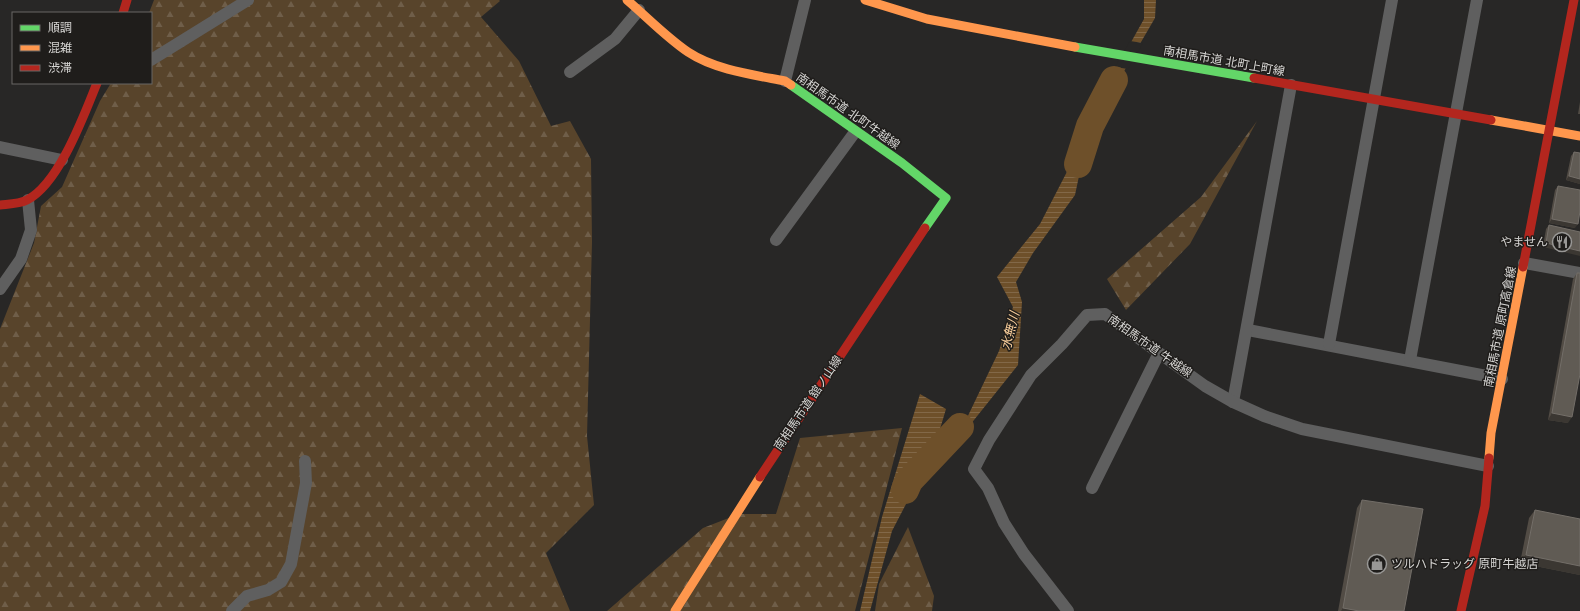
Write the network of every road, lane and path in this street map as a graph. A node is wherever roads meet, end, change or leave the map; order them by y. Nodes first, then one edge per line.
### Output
1 (127, 0) edge
2 (248, 0) edge
3 (627, 0) edge
4 (805, 0) edge
5 (865, 0) edge
6 (1392, 0) edge
7 (1476, 0) edge
8 (1574, 0) edge
9 (639, 10) junction
10 (123, 12) edge
11 (152, 59) edge
12 (570, 72) dead end
13 (785, 81) junction
14 (97, 84) edge
15 (1291, 85) junction
16 (1374, 100) junction
17 (1457, 114) junction
18 (1549, 130) junction
19 (855, 132) junction
20 (1580, 136) edge
21 (0, 147) edge
22 (62, 160) junction
23 (946, 198) joint
24 (28, 200) junction
25 (0, 206) edge
26 (776, 240) dead end
27 (1524, 263) junction
28 (1580, 273) edge
29 (0, 289) edge
30 (1248, 330) junction
31 (1329, 344) junction
32 (1159, 353) junction
33 (1410, 360) junction
34 (1502, 379) junction
35 (1233, 402) junction
36 (305, 461) dead end
37 (1488, 466) junction
38 (1092, 488) dead end
39 (232, 611) edge
40 (675, 611) edge
41 (1068, 611) edge
42 (1461, 611) edge

1 - 10 street
2 - 11 street
3 - 9 street, 南相馬市道 北町牛越線
4 - 13 street
5 - 15 street, 南相馬市道 北町上町線
6 - 16 street
7 - 17 street
8 - 18 street, 南相馬市道 原町高倉線
9 - 12 street
9 - 13 street, 南相馬市道 北町牛越線
13 - 19 street, 南相馬市道 北町牛越線
14 - 22 street
15 - 16 street, 南相馬市道 北町上町線
15 - 30 street
16 - 17 street, 南相馬市道 北町上町線
16 - 31 street
17 - 18 street, 南相馬市道 北町上町線
17 - 33 street
18 - 20 street, 南相馬市道 北町上町線
18 - 27 street, 南相馬市道 原町高倉線
19 - 23 street, 南相馬市道 北町牛越線
19 - 26 street
21 - 22 street
22 - 24 street
23 - 40 street, 南相馬市道 舘ノ山線
24 - 25 street
24 - 29 street
27 - 28 street
27 - 34 street, 南相馬市道 原町高倉線
30 - 31 street
30 - 35 street
31 - 33 street
32 - 35 street, 南相馬市道 牛越線
32 - 38 street
32 - 41 street, 南相馬市道 牛越線
33 - 34 street
34 - 37 street, 南相馬市道 原町高倉線
35 - 37 street, 南相馬市道 牛越線
36 - 39 street
37 - 42 street, 南相馬市道 原町高倉線

